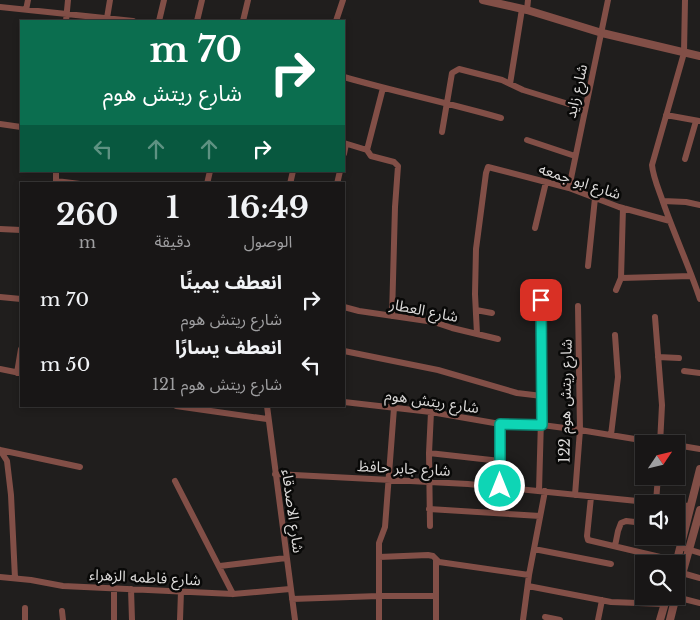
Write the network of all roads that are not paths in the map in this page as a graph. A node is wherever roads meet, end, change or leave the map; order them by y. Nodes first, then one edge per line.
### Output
1 (28, 0) edge
2 (68, 0) edge
3 (110, 0) edge
4 (164, 0) edge
5 (202, 0) edge
6 (248, 0) edge
7 (343, 0) edge
8 (484, 0) edge
9 (528, 0) edge
10 (608, 0) edge
11 (685, 0) edge
12 (0, 6) edge
13 (26, 10) junction
14 (525, 10) junction
15 (66, 13) junction
16 (107, 18) junction
17 (66, 20) edge
18 (125, 20) edge
19 (159, 20) edge
20 (197, 20) edge
21 (244, 20) edge
22 (336, 20) edge
23 (602, 33) junction
24 (684, 52) junction
25 (700, 56) edge
26 (345, 77) edge
27 (510, 84) junction
28 (383, 88) junction
29 (447, 102) junction
30 (585, 109) junction
31 (666, 115) junction
32 (501, 118) dead end
33 (698, 121) edge
34 (0, 124) edge
35 (20, 126) edge
36 (442, 132) dead end
37 (527, 140) dead end
38 (345, 144) edge
39 (367, 150) junction
40 (575, 156) junction
41 (685, 159) dead end
42 (546, 182) junction
43 (569, 188) junction
44 (595, 198) junction
45 (663, 201) junction
46 (700, 205) edge
47 (623, 208) junction
48 (670, 221) junction
49 (536, 228) dead end
50 (0, 229) edge
51 (20, 230) edge
52 (588, 266) dead end
53 (691, 276) junction
54 (621, 278) junction
55 (616, 290) dead end
56 (0, 297) edge
57 (20, 299) edge
58 (700, 299) edge
59 (541, 300) dead end
60 (578, 306) dead end
61 (345, 307) edge
62 (476, 310) junction
63 (492, 312) dead end
64 (392, 316) junction
65 (655, 317) dead end
66 (477, 334) junction
67 (615, 335) dead end
68 (498, 339) dead end
69 (345, 351) edge
70 (658, 357) junction
71 (679, 358) dead end
72 (0, 369) edge
73 (684, 371) dead end
74 (19, 373) edge
75 (700, 373) edge
76 (542, 396) junction
77 (345, 402) edge
78 (183, 407) edge
79 (267, 407) edge
80 (394, 408) junction
81 (431, 412) junction
82 (268, 419) junction
83 (500, 424) junction
84 (542, 425) junction
85 (580, 430) junction
86 (611, 434) junction
87 (662, 435) edge
88 (635, 439) edge
89 (685, 446) edge
90 (700, 449) edge
91 (0, 450) edge
92 (429, 453) junction
93 (3, 461) edge
94 (500, 461) junction
95 (80, 467) dead end
96 (700, 470) edge
97 (275, 474) junction
98 (388, 479) junction
99 (175, 481) dead end
100 (429, 482) junction
101 (500, 486) junction
102 (542, 491) junction
103 (575, 495) junction
104 (591, 497) junction
105 (635, 500) edge
106 (685, 506) edge
107 (690, 506) junction
108 (430, 509) junction
109 (700, 510) edge
110 (540, 516) junction
111 (635, 522) edge
112 (430, 526) dead end
113 (685, 527) edge
114 (616, 546) junction
115 (680, 547) joint
116 (534, 549) junction
117 (689, 549) junction
118 (700, 553) edge
119 (650, 555) edge
120 (678, 555) edge
121 (379, 557) junction
122 (286, 558) junction
123 (436, 560) junction
124 (685, 563) edge
125 (611, 564) dead end
126 (220, 566) junction
127 (685, 574) edge
128 (529, 575) junction
129 (0, 577) edge
130 (15, 578) junction
131 (700, 578) edge
132 (528, 586) junction
133 (290, 588) junction
134 (114, 589) junction
135 (131, 590) junction
136 (181, 591) junction
137 (233, 594) junction
138 (379, 596) junction
139 (436, 596) junction
140 (685, 599) edge
141 (292, 600) junction
142 (602, 600) junction
143 (635, 602) edge
144 (700, 603) edge
145 (664, 605) edge
146 (674, 605) edge
147 (25, 608) dead end
148 (62, 611) dead end
149 (546, 618) dead end
150 (24, 620) edge
151 (63, 620) edge
152 (114, 620) edge
153 (132, 620) edge
154 (180, 620) edge
155 (295, 620) edge
156 (379, 620) edge
157 (436, 620) edge
158 (523, 620) edge
159 (560, 620) edge
160 (598, 620) edge
161 (660, 620) edge
162 (670, 620) edge

1 - 13 street
2 - 15 street
3 - 16 street
4 - 19 street
5 - 20 street
6 - 21 street
7 - 22 street
8 - 14 street
9 - 14 street
10 - 23 street, شارع زايد
11 - 24 street
12 - 13 street
13 - 15 street
14 - 23 street
14 - 27 street
15 - 16 street
15 - 17 street
16 - 18 street
23 - 24 street
23 - 30 street, شارع زايد
24 - 25 street
24 - 31 street
26 - 28 street
27 - 29 street
27 - 30 street
28 - 29 street
28 - 39 street
29 - 32 street
29 - 36 street
30 - 40 street, شارع زايد
31 - 33 street
31 - 45 street
33 - 41 street
34 - 35 street
37 - 40 street
38 - 39 street
39 - 64 street
40 - 43 street, شارع زايد
42 - 43 street, شارع ابو جمعه
42 - 49 street
42 - 62 street, شارع ابو جمعه
43 - 44 street, شارع ابو جمعه
44 - 47 street, شارع ابو جمعه
44 - 52 street
45 - 46 street
45 - 48 street
47 - 48 street, شارع ابو جمعه
47 - 54 street
48 - 53 street
50 - 51 street
53 - 54 street
53 - 58 street
54 - 55 street
56 - 57 street
59 - 76 street
60 - 85 street, شارع ريتش هوم 122
61 - 64 street, شارع العطار
62 - 63 street
62 - 66 street
64 - 66 street, شارع العطار
65 - 70 street
66 - 68 street, شارع العطار
67 - 86 street
69 - 76 street
70 - 71 street
70 - 87 street
72 - 74 street
73 - 75 street
76 - 84 street
77 - 80 street, شارع ريتش هوم
78 - 82 street
79 - 82 street, شارع الاصدقاء
80 - 81 street, شارع ريتش هوم
80 - 98 street
81 - 83 street, شارع ريتش هوم
81 - 92 street
82 - 97 street, شارع الاصدقاء
83 - 84 street, شارع ريتش هوم
83 - 94 street
84 - 85 street, شارع ريتش هوم
84 - 102 street
85 - 86 street, شارع ريتش هوم
85 - 103 street, شارع ريتش هوم 122
86 - 88 street, شارع ريتش هوم
89 - 90 street
91 - 93 street
91 - 95 street
92 - 94 street
92 - 100 street
93 - 130 street
94 - 101 street
96 - 107 street
97 - 98 street, شارع جابر حافظ
97 - 122 street, شارع الاصدقاء
98 - 100 street, شارع جابر حافظ
98 - 121 street
99 - 126 street
100 - 101 street, شارع جابر حافظ
100 - 108 street
101 - 102 street, شارع جابر حافظ
102 - 103 street, شارع جابر حافظ
102 - 110 street
103 - 104 street, شارع جابر حافظ
104 - 105 street, شارع جابر حافظ
104 - 114 street
106 - 107 street
107 - 113 street
108 - 110 street
108 - 112 street
109 - 117 street
110 - 116 street
111 - 114 street
114 - 119 street
115 - 117 street
115 - 120 street
116 - 125 street
116 - 128 street
117 - 118 street
117 - 124 street
121 - 123 street
121 - 138 street
122 - 126 street
122 - 133 street, شارع الاصدقاء
123 - 128 street
123 - 139 street
126 - 137 street
127 - 131 street
128 - 132 street
129 - 130 street, شارع فاطمه الزهراء
130 - 134 street, شارع فاطمه الزهراء
132 - 142 street
132 - 158 street
133 - 137 street, شارع فاطمه الزهراء
133 - 141 street, شارع الاصدقاء
134 - 135 street, شارع فاطمه الزهراء
134 - 152 street
135 - 136 street, شارع فاطمه الزهراء
135 - 153 street
136 - 137 street, شارع فاطمه الزهراء
136 - 154 street
138 - 139 street
138 - 141 street
138 - 156 street
139 - 157 street
140 - 144 street
141 - 155 street, شارع الاصدقاء
142 - 143 street
142 - 160 street
145 - 161 street
146 - 162 street
147 - 150 street
148 - 151 street
149 - 159 street

